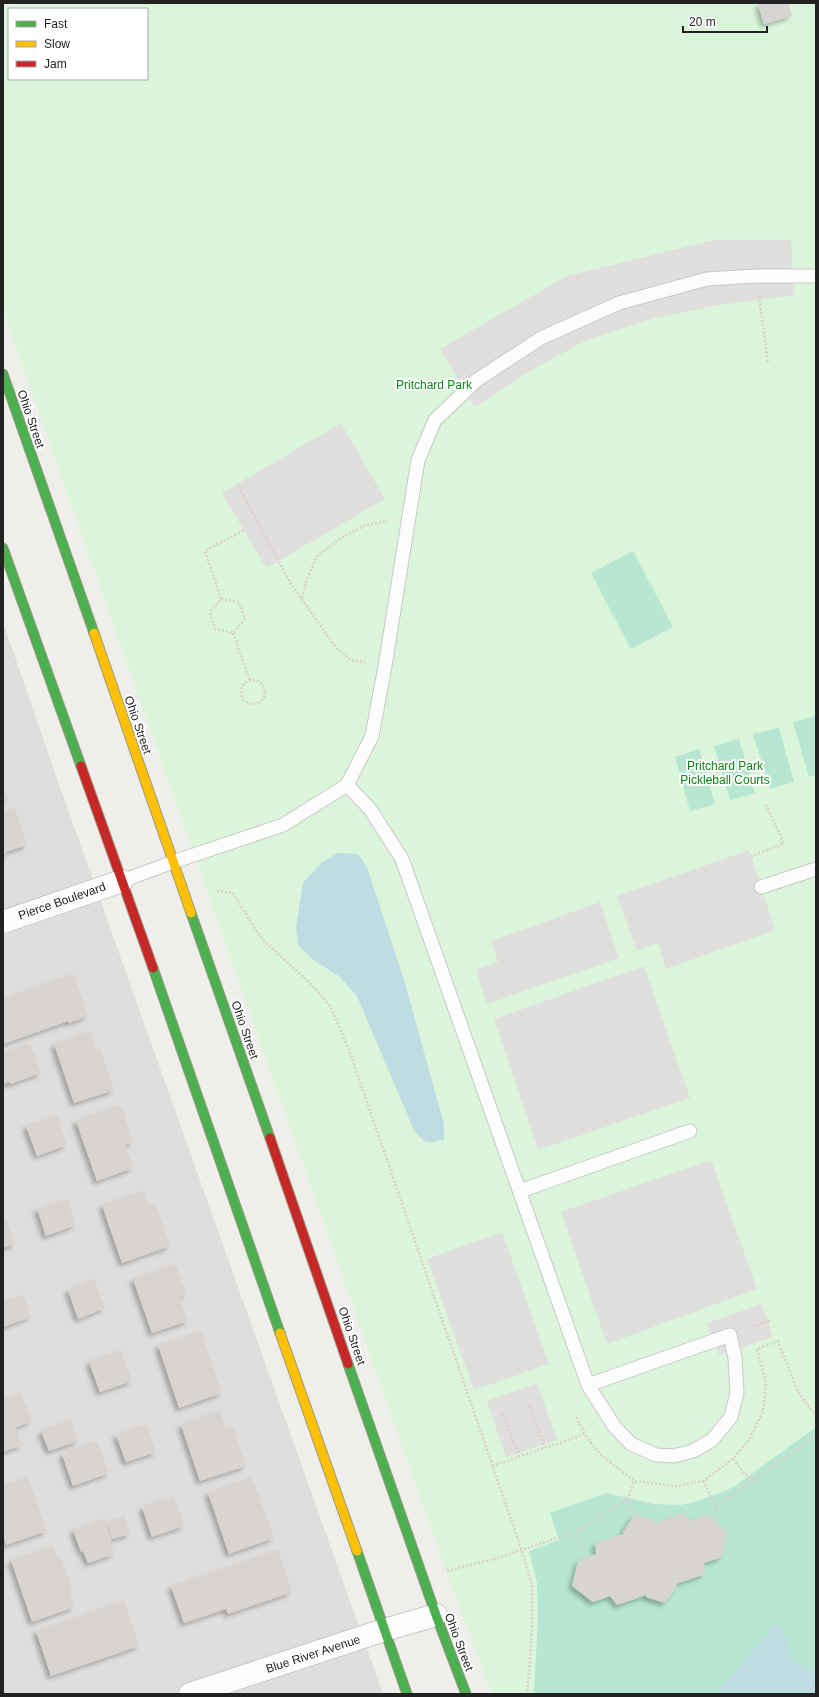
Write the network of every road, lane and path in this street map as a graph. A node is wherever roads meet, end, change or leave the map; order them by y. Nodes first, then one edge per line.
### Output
1 (756, 276) junction
2 (816, 276) edge
3 (768, 362) dead end
4 (3, 374) edge
5 (237, 484) dead end
6 (408, 522) junction
7 (244, 530) dead end
8 (3, 548) edge
9 (302, 598) junction
10 (221, 599) junction
11 (233, 633) junction
12 (385, 666) junction
13 (250, 681) junction
14 (347, 785) junction
15 (765, 803) dead end
16 (751, 857) dead end
17 (173, 862) junction
18 (816, 869) edge
19 (122, 881) junction
20 (761, 887) dead end
21 (217, 891) dead end
22 (3, 922) edge
23 (690, 1131) dead end
24 (520, 1191) junction
25 (588, 1384) junction
26 (529, 1405) dead end
27 (503, 1414) dead end
28 (576, 1417) dead end
29 (584, 1434) dead end
30 (816, 1436) edge
31 (545, 1448) dead end
32 (519, 1456) dead end
33 (733, 1459) dead end
34 (634, 1481) dead end
35 (702, 1481) dead end
36 (751, 1481) junction
37 (628, 1498) junction
38 (716, 1506) junction
39 (634, 1515) dead end
40 (715, 1522) dead end
41 (577, 1531) junction
42 (522, 1551) junction
43 (586, 1558) dead end
44 (446, 1571) dead end
45 (436, 1615) junction
46 (384, 1630) junction
47 (190, 1694) edge
48 (407, 1694) edge
49 (466, 1694) edge
50 (527, 1694) edge

1 - 2 lane
1 - 3 path
1 - 6 lane
4 - 17 street, Ohio Street
5 - 9 path
6 - 9 path
6 - 12 lane
7 - 10 path
8 - 19 street
9 - 12 path
10 - 11 path
10 - 11 path
11 - 13 path
12 - 14 lane
13 - 13 path
14 - 17 lane
14 - 24 lane
15 - 16 path
17 - 19 lane
17 - 45 street, Ohio Street
18 - 20 lane
19 - 22 street, Pierce Boulevard
19 - 46 street
21 - 42 path
23 - 24 lane
24 - 25 lane
25 - 25 lane
26 - 31 path
27 - 32 path
28 - 29 path
30 - 36 path
33 - 36 path
34 - 37 path
35 - 38 path
36 - 38 path
37 - 39 path
37 - 41 path
38 - 40 path
41 - 42 path
41 - 43 path
42 - 44 path
42 - 50 path
45 - 46 street, Blue River Avenue
45 - 49 street, Ohio Street
46 - 47 street, Blue River Avenue
46 - 48 street

